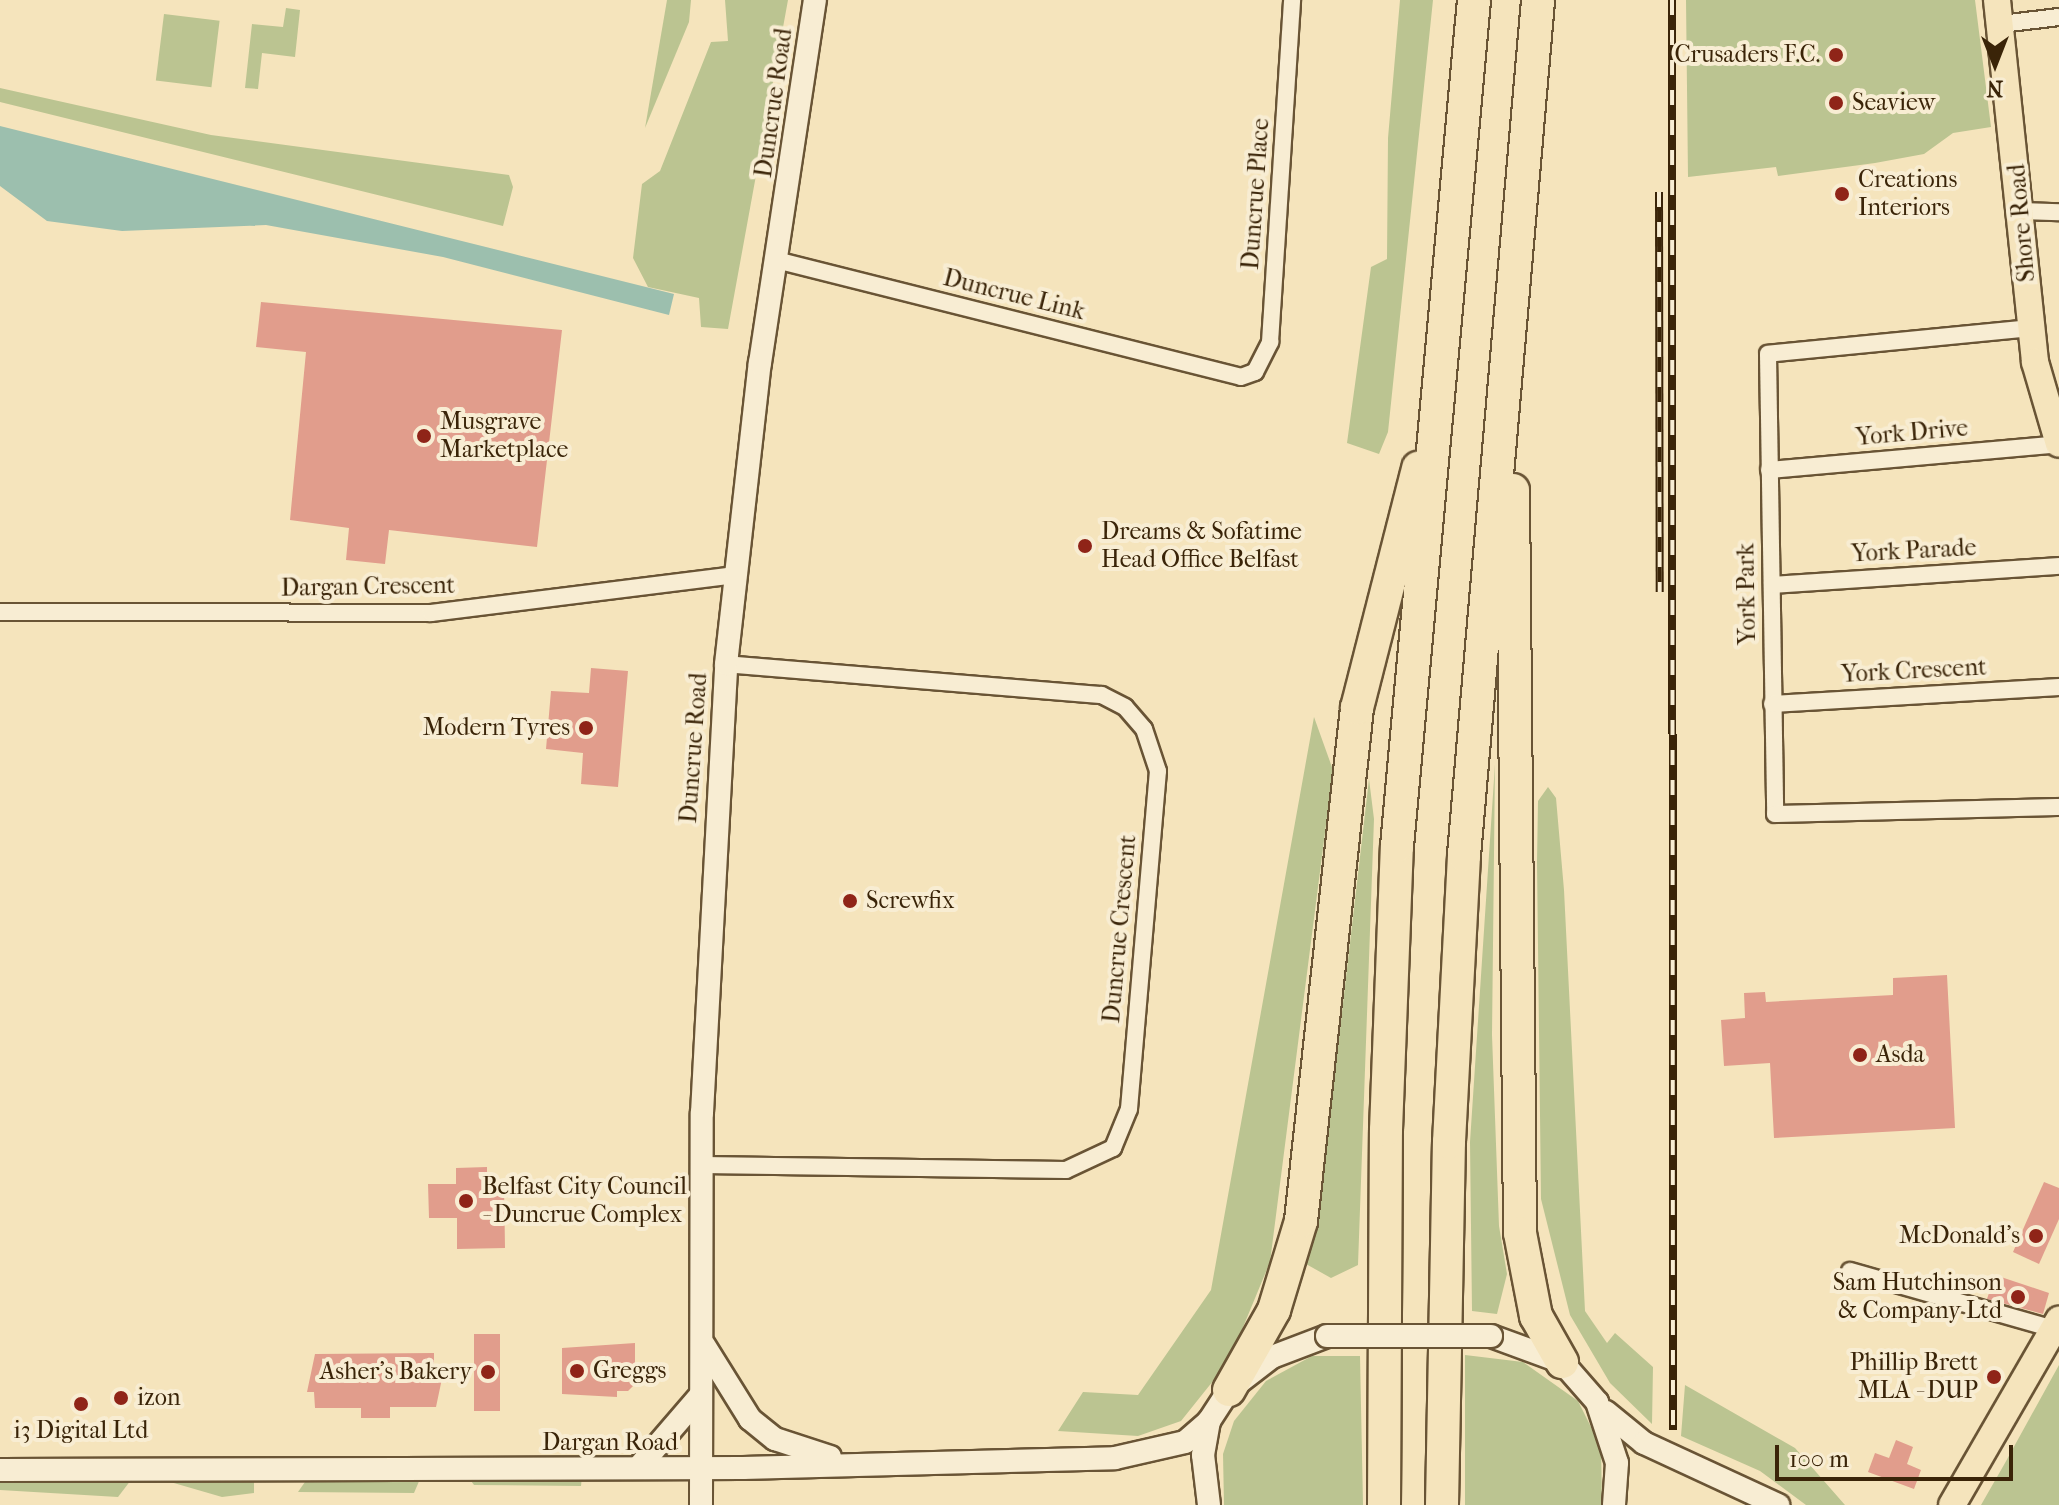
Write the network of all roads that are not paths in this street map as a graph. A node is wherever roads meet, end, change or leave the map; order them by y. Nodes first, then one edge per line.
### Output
1 (815, 0) edge
2 (1292, 0) edge
3 (1474, 0) edge
4 (1538, 0) edge
5 (1999, 12) edge
6 (2059, 17) edge
7 (2021, 211) junction
8 (2059, 212) edge
9 (776, 260) junction
10 (2031, 328) junction
11 (1241, 377) joint
12 (1504, 384) junction
13 (1437, 412) junction
14 (2059, 444) edge
15 (1769, 470) junction
16 (2059, 566) edge
17 (734, 575) junction
18 (1772, 585) junction
19 (0, 612) edge
20 (726, 664) junction
21 (2059, 687) edge
22 (1772, 704) junction
23 (2059, 807) edge
24 (702, 1165) junction
25 (1850, 1271) dead end
26 (2057, 1324) edge
27 (704, 1344) junction
28 (1562, 1362) junction
29 (1229, 1390) junction
30 (699, 1397) junction
31 (1597, 1402) junction
32 (1209, 1421) junction
33 (853, 1462) junction
34 (638, 1468) junction
35 (700, 1468) junction
36 (0, 1470) edge
37 (701, 1505) edge
38 (1209, 1505) edge
39 (1384, 1505) edge
40 (1442, 1505) edge
41 (1614, 1505) edge
42 (1778, 1505) edge
43 (1952, 1505) edge

1 - 9 street, Duncrue Road
2 - 11 street, Duncrue Place
3 - 13 highway
4 - 12 highway
5 - 6 street
5 - 7 main road, Shore Road
7 - 8 street
7 - 10 main road, Shore Road
9 - 11 street, Duncrue Link
9 - 17 street, Duncrue Road
10 - 14 main road, Shore Road
10 - 15 street, York Park
12 - 28 highway
12 - 40 highway
13 - 29 highway
13 - 39 highway
14 - 15 street, York Drive
15 - 18 street, York Park
16 - 18 street, York Parade
17 - 19 street, Dargan Crescent
17 - 20 street, Duncrue Road
18 - 22 street, York Park
20 - 24 street, Duncrue Road
20 - 24 street, Duncrue Crescent
21 - 22 street, York Crescent
22 - 23 street, York Park
24 - 27 street, Duncrue Road
25 - 26 street
26 - 43 main road
27 - 30 street, Duncrue Road
27 - 33 street
28 - 29 street, bridge
28 - 31 street
29 - 32 street
30 - 34 street
30 - 35 street, Duncrue Road
31 - 41 street
31 - 42 street
32 - 33 street, Dargan Road
32 - 38 street
33 - 35 street, Dargan Road
34 - 35 street, Dargan Road
34 - 36 street, Dargan Road
35 - 37 street, Duncrue Road

